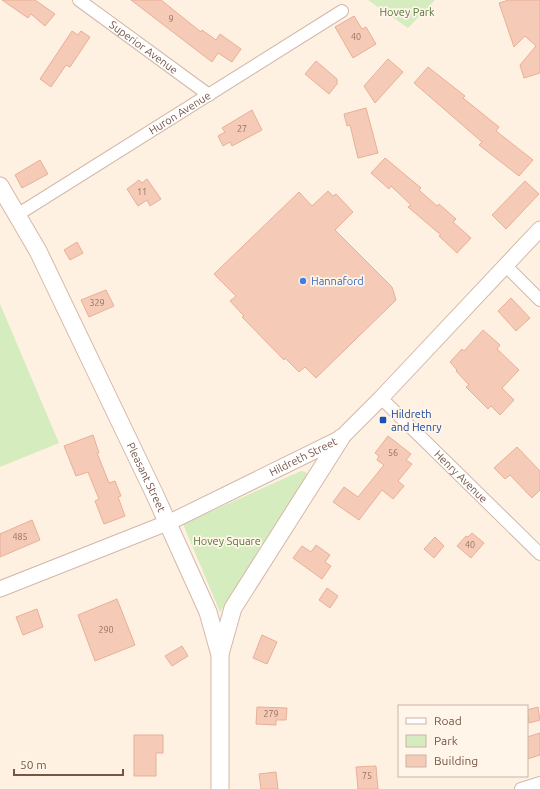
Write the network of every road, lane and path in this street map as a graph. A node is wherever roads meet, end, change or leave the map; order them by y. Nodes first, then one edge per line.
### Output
1 (79, 0) edge
2 (342, 12) dead end
3 (209, 95) junction
4 (0, 186) edge
5 (17, 215) junction
6 (540, 229) edge
7 (505, 265) junction
8 (540, 300) edge
9 (381, 398) junction
10 (341, 438) junction
11 (167, 522) junction
12 (540, 554) edge
13 (0, 589) edge
14 (220, 654) junction
15 (540, 783) edge
16 (220, 789) edge
17 (521, 789) edge

1 - 3 street, Superior Avenue
2 - 3 street, Huron Avenue
3 - 5 street, Huron Avenue
4 - 5 main road, Pleasant Street
5 - 11 main road, Pleasant Street
6 - 7 street, Hildreth Street
7 - 8 street
7 - 9 street, Hildreth Street
9 - 10 street, Hildreth Street
9 - 12 street, Henry Avenue
10 - 11 street, Hildreth Street
10 - 14 main road
11 - 13 street, Hildreth Street
11 - 14 main road, Pleasant Street
14 - 16 main road, Pleasant Street
15 - 17 street

